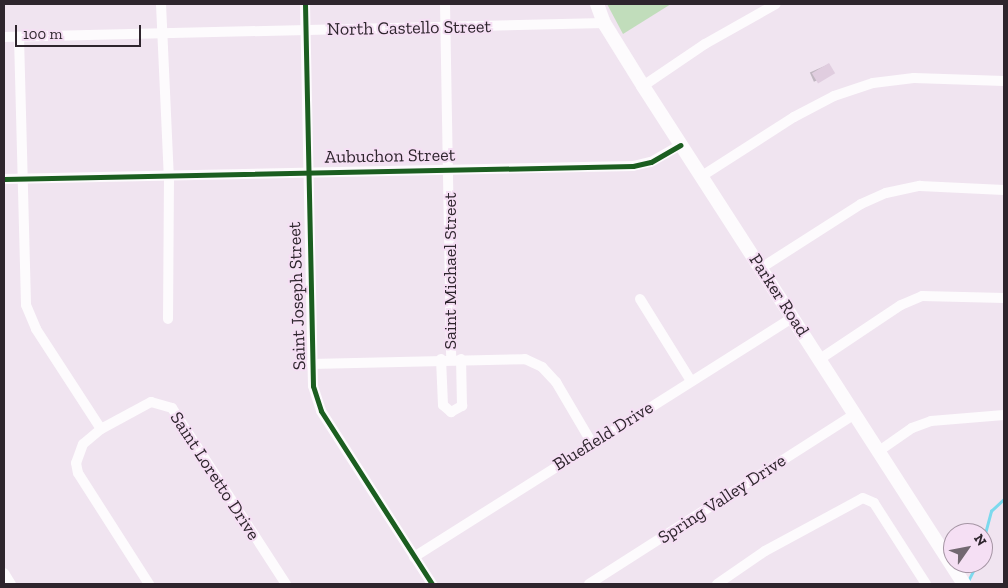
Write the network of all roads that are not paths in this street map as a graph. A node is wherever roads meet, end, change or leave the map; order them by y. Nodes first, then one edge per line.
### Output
1 (161, 4) edge
2 (306, 4) edge
3 (445, 4) edge
4 (597, 4) edge
5 (776, 4) edge
6 (604, 23) junction
7 (445, 27) junction
8 (306, 30) junction
9 (162, 33) junction
10 (19, 37) junction
11 (4, 38) edge
12 (1004, 81) edge
13 (643, 86) junction
14 (681, 145) junction
15 (449, 169) junction
16 (307, 171) junction
17 (702, 176) junction
18 (169, 177) junction
19 (4, 179) edge
20 (24, 179) junction
21 (1004, 190) edge
22 (761, 268) junction
23 (1004, 298) edge
24 (640, 299) dead end
25 (794, 318) junction
26 (168, 320) dead end
27 (451, 359) junction
28 (820, 359) junction
29 (311, 364) junction
30 (691, 381) junction
31 (855, 414) junction
32 (1004, 415) edge
33 (101, 429) junction
34 (592, 443) junction
35 (879, 451) junction
36 (414, 557) junction
37 (4, 573) edge
38 (962, 582) edge
39 (723, 583) edge
40 (11, 584) edge
41 (149, 584) edge
42 (286, 584) edge
43 (432, 584) edge
44 (589, 584) edge
45 (926, 584) edge

1 - 9 street
2 - 8 street, Saint Joseph Street
3 - 7 street, Saint Michael Street
4 - 6 main road, Parker Road
5 - 13 street
6 - 7 street, North Castello Street
6 - 13 main road, Parker Road
7 - 8 street, North Castello Street
7 - 15 street, Saint Michael Street
8 - 9 street, North Castello Street
8 - 16 street, Saint Joseph Street
9 - 10 street, North Castello Street
9 - 18 street
10 - 11 street, North Castello Street
10 - 20 street
12 - 17 street
13 - 14 main road, Parker Road
14 - 15 street, Aubuchon Street
14 - 17 main road, Parker Road
15 - 16 street, Aubuchon Street
15 - 27 street, Saint Michael Street
16 - 18 street, Aubuchon Street
16 - 29 street, Saint Joseph Street
17 - 22 main road, Parker Road
18 - 20 street, Aubuchon Street
18 - 26 street
19 - 20 street, Aubuchon Street
20 - 33 street
21 - 22 street
22 - 25 main road, Parker Road
23 - 28 street
24 - 30 street
25 - 28 main road, Parker Road
25 - 30 street, Bluefield Drive
27 - 29 street
27 - 34 street
28 - 31 main road, Parker Road
29 - 36 street, Saint Joseph Street
30 - 34 street, Bluefield Drive
31 - 35 main road, Parker Road
31 - 44 street, Spring Valley Drive
32 - 35 street
33 - 41 street, Saint Loretto Drive
33 - 42 street, Saint Loretto Drive
34 - 36 street, Bluefield Drive
35 - 38 main road, Parker Road
36 - 43 street, Saint Joseph Street
37 - 40 street
39 - 45 street

